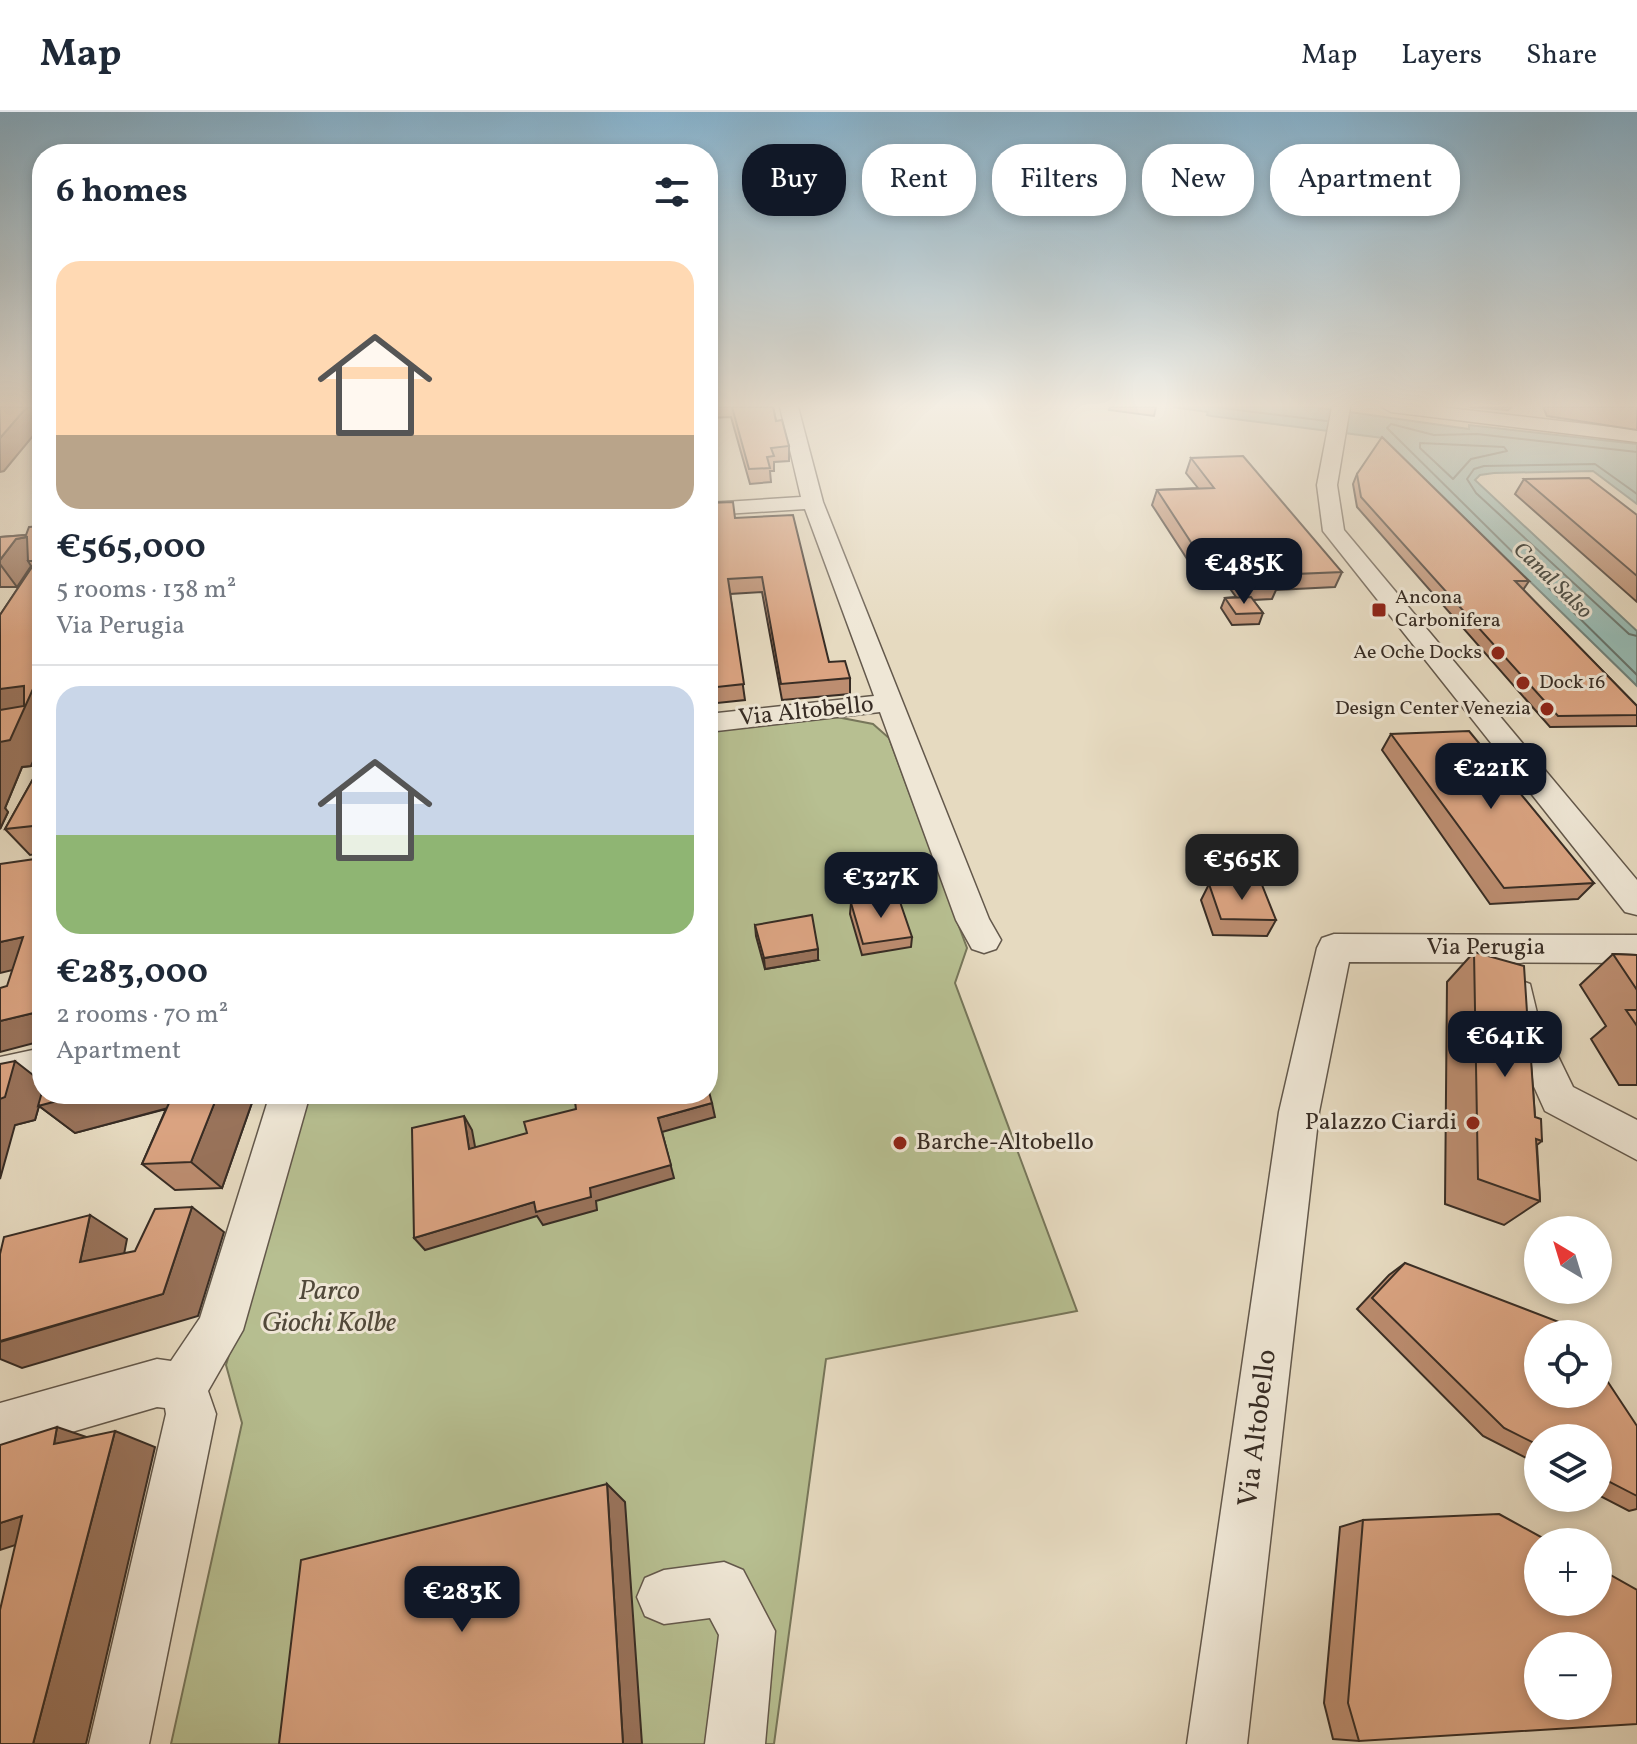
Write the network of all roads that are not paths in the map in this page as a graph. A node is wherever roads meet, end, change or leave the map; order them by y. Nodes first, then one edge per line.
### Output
1 (808, 483) edge
2 (1325, 483) edge
3 (813, 502) junction
4 (718, 508) edge
5 (889, 703) junction
6 (718, 722) edge
7 (1637, 903) edge
8 (984, 940) dead end
9 (1334, 948) joint
10 (1513, 948) junction
11 (1637, 949) edge
12 (32, 1067) edge
13 (0, 1074) edge
14 (287, 1104) edge
15 (1637, 1141) edge
16 (182, 1387) junction
17 (0, 1428) edge
18 (664, 1597) dead end
19 (119, 1744) edge
20 (735, 1744) edge
21 (1217, 1744) edge

1 - 3 street
2 - 7 street
3 - 4 street
3 - 5 street
5 - 6 street, Via Altobello
5 - 8 street, Via Altobello
9 - 10 street, Via Perugia
9 - 21 street, Via Altobello
10 - 11 street, Via Perugia
10 - 15 street
12 - 13 street
14 - 16 street
16 - 17 street
16 - 19 street
18 - 20 street

